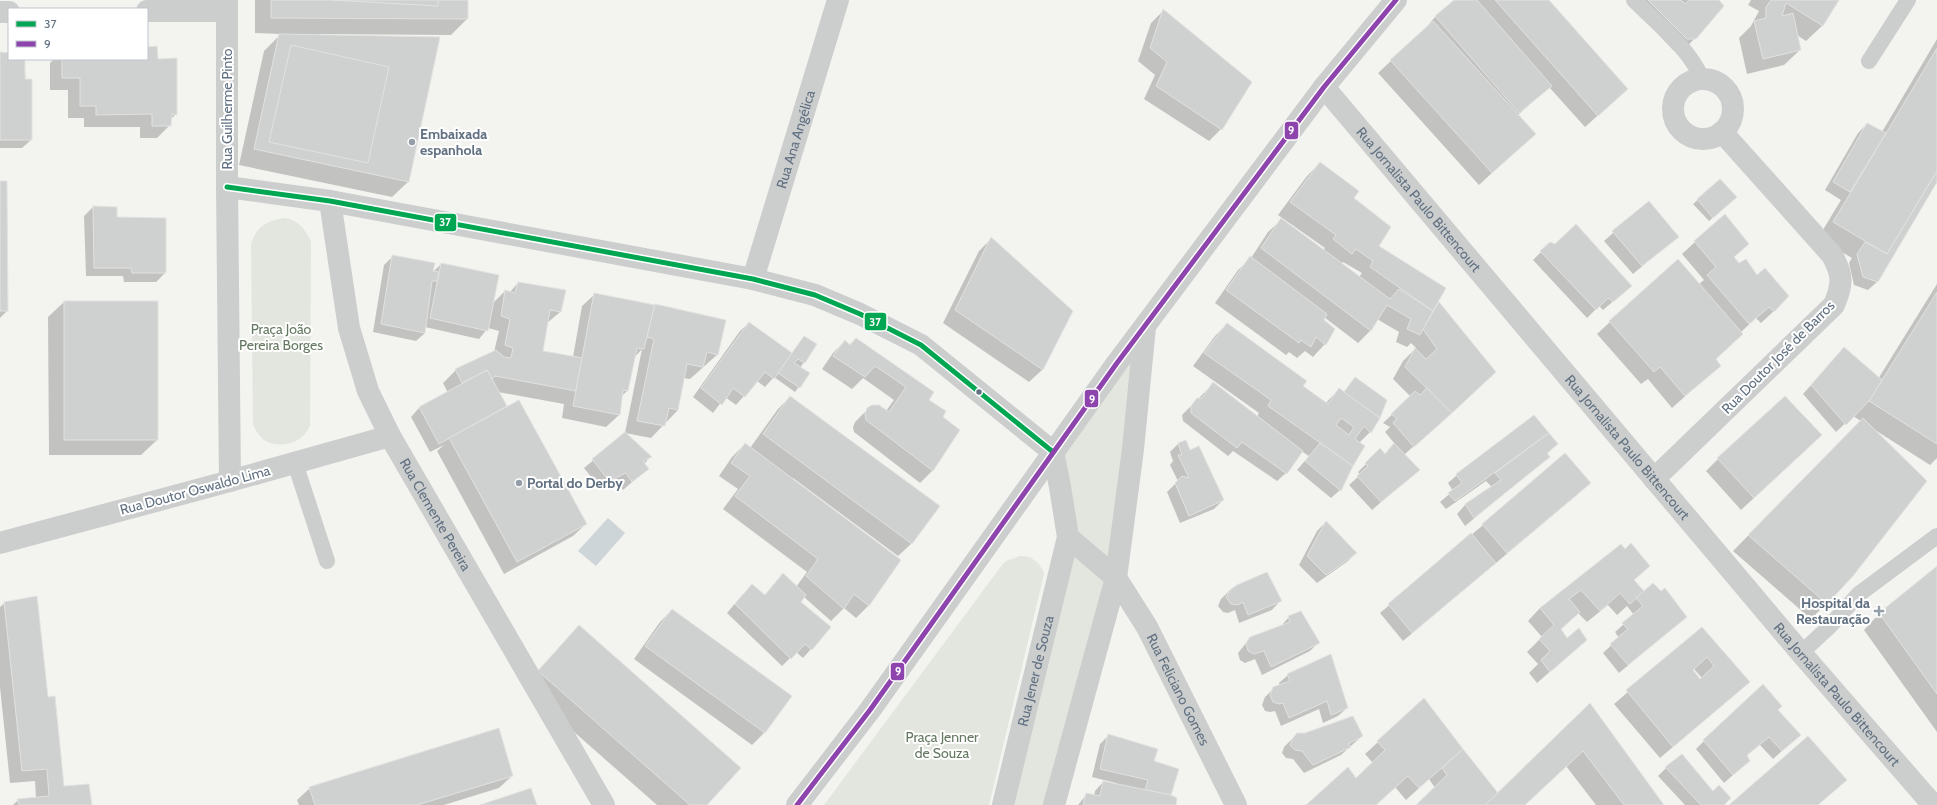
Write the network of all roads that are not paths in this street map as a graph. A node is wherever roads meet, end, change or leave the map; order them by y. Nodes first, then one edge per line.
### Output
1 (838, 0) edge
2 (1396, 0) edge
3 (1634, 0) edge
4 (1908, 0) edge
5 (227, 5) edge
6 (148, 11) edge
7 (1869, 61) dead end
8 (1702, 79) junction
9 (1324, 87) junction
10 (1722, 132) junction
11 (227, 188) junction
12 (330, 201) junction
13 (753, 279) junction
14 (1145, 327) junction
15 (390, 436) junction
16 (1052, 452) junction
17 (295, 463) junction
18 (1654, 479) junction
19 (230, 482) junction
20 (1937, 536) edge
21 (1068, 537) junction
22 (0, 543) edge
23 (327, 561) dead end
24 (1116, 578) junction
25 (1801, 653) junction
26 (604, 805) edge
27 (797, 805) edge
28 (1003, 805) edge
29 (1054, 805) edge
30 (1236, 805) edge
31 (1933, 805) edge

1 - 13 street, Rua Ana Angélica
2 - 9 street
3 - 8 lane
4 - 7 lane
5 - 6 street
5 - 11 street, Rua Guilherme Pinto
8 - 10 street
8 - 10 street
9 - 14 street
9 - 18 street, Rua Jornalista Paulo Bittencourt
10 - 18 street, Rua Doutor José de Barros
11 - 12 street
11 - 19 street, Rua Guilherme Pinto
12 - 13 street
12 - 15 street, Rua Clemente Pereira
13 - 16 street
14 - 16 street
14 - 24 street
15 - 17 street, Rua Doutor Oswaldo Lima
15 - 26 street, Rua Clemente Pereira
16 - 21 street, Rua Jener de Souza
16 - 27 street
17 - 19 street, Rua Doutor Oswaldo Lima
17 - 23 lane
18 - 25 street, Rua Jornalista Paulo Bittencourt
19 - 22 street, Rua Doutor Oswaldo Lima
20 - 25 lane
21 - 24 street
21 - 28 street, Rua Jener de Souza
24 - 29 street
24 - 30 street, Rua Feliciano Gomes
25 - 31 street, Rua Jornalista Paulo Bittencourt

